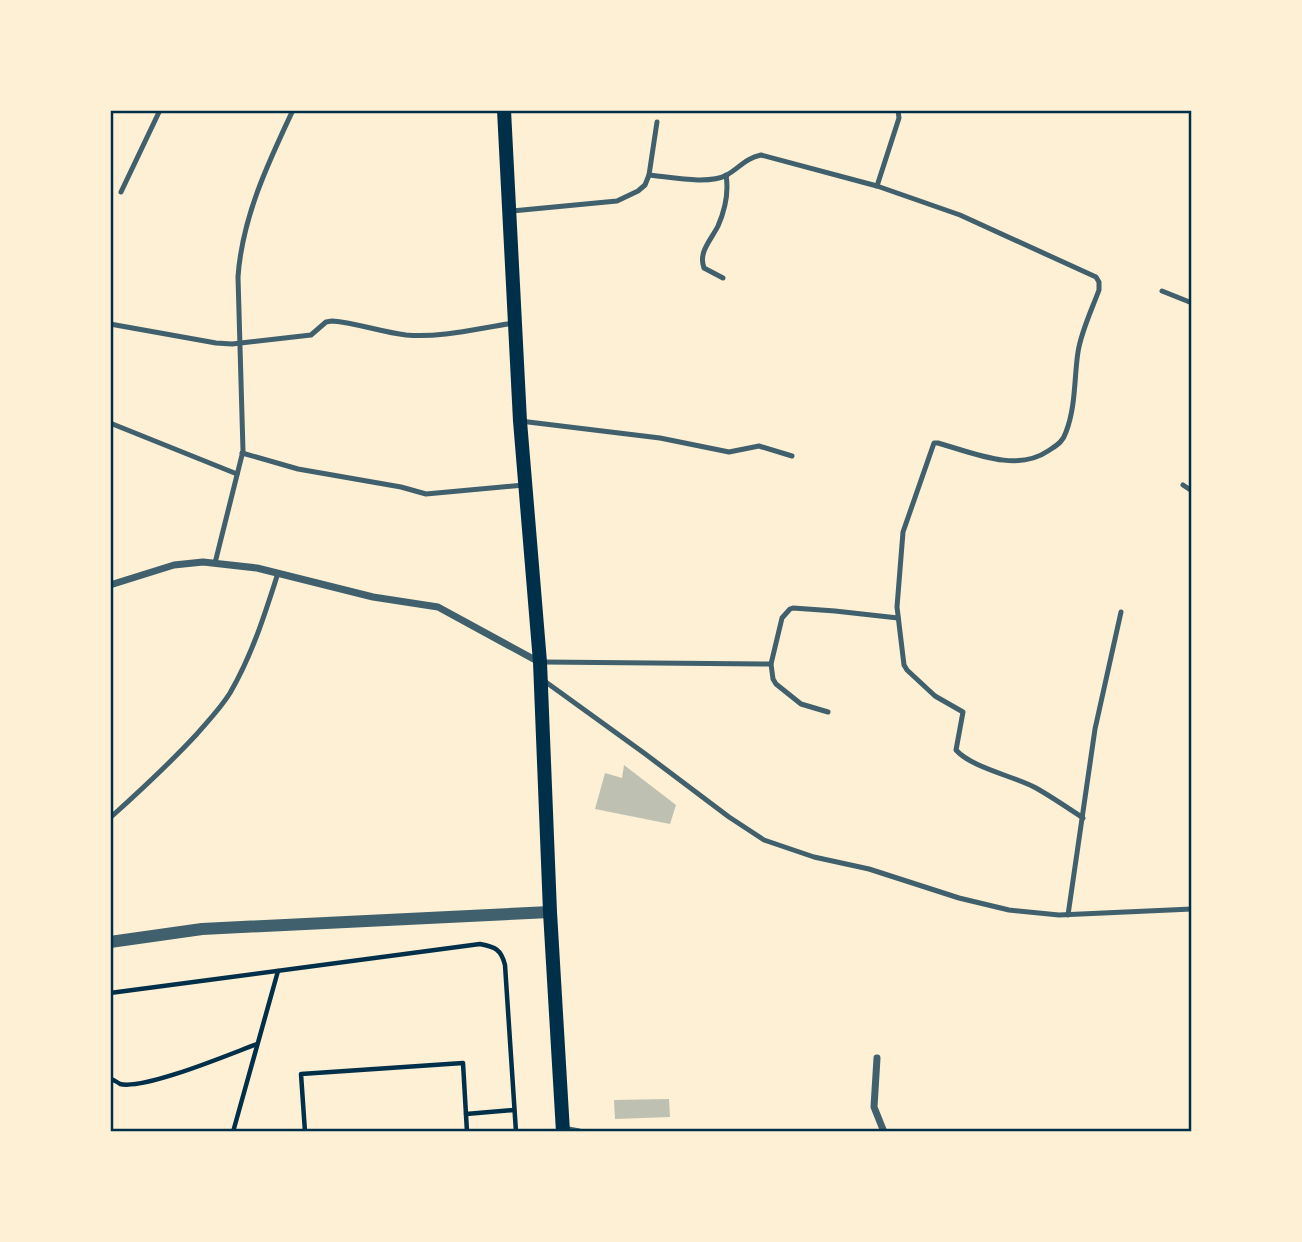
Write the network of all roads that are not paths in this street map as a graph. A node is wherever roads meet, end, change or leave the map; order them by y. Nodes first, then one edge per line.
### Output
1 (160, 110) edge
2 (293, 110) edge
3 (504, 110) edge
4 (898, 110) edge
5 (657, 122) dead end
6 (726, 175) junction
7 (649, 176) junction
8 (877, 186) junction
9 (121, 192) dead end
10 (509, 212) junction
11 (723, 278) dead end
12 (1162, 291) dead end
13 (1192, 303) edge
14 (514, 323) junction
15 (110, 324) edge
16 (240, 343) junction
17 (520, 421) junction
18 (110, 423) edge
19 (242, 453) junction
20 (792, 456) dead end
21 (237, 474) junction
22 (525, 485) junction
23 (1183, 485) dead end
24 (1192, 491) edge
25 (215, 563) junction
26 (278, 572) junction
27 (110, 585) edge
28 (1121, 611) dead end
29 (898, 618) junction
30 (540, 662) junction
31 (771, 664) junction
32 (540, 678) junction
33 (828, 712) dead end
34 (111, 817) edge
35 (1083, 818) junction
36 (1192, 909) edge
37 (550, 912) junction
38 (1068, 915) junction
39 (110, 942) edge
40 (877, 1058) dead end
41 (563, 1130) edge
42 (579, 1132) edge
43 (884, 1132) edge

1 - 9 lane
2 - 16 lane
3 - 10 main road
4 - 8 lane
5 - 7 lane
6 - 7 lane
6 - 8 lane
6 - 11 lane
7 - 10 lane
8 - 29 lane
10 - 14 main road
12 - 13 lane
14 - 16 lane
14 - 17 main road
15 - 16 lane
16 - 19 lane
17 - 20 lane
17 - 22 main road
18 - 21 lane
19 - 21 lane
19 - 22 lane
21 - 25 lane
22 - 30 main road
23 - 24 lane
25 - 26 street
25 - 27 street
26 - 30 street
26 - 34 lane
28 - 35 lane
29 - 31 lane
29 - 35 lane
30 - 31 lane
30 - 32 main road
31 - 33 lane
32 - 37 main road
32 - 38 lane
35 - 38 lane
36 - 38 lane
37 - 39 street
37 - 41 main road
40 - 43 street
41 - 42 street

